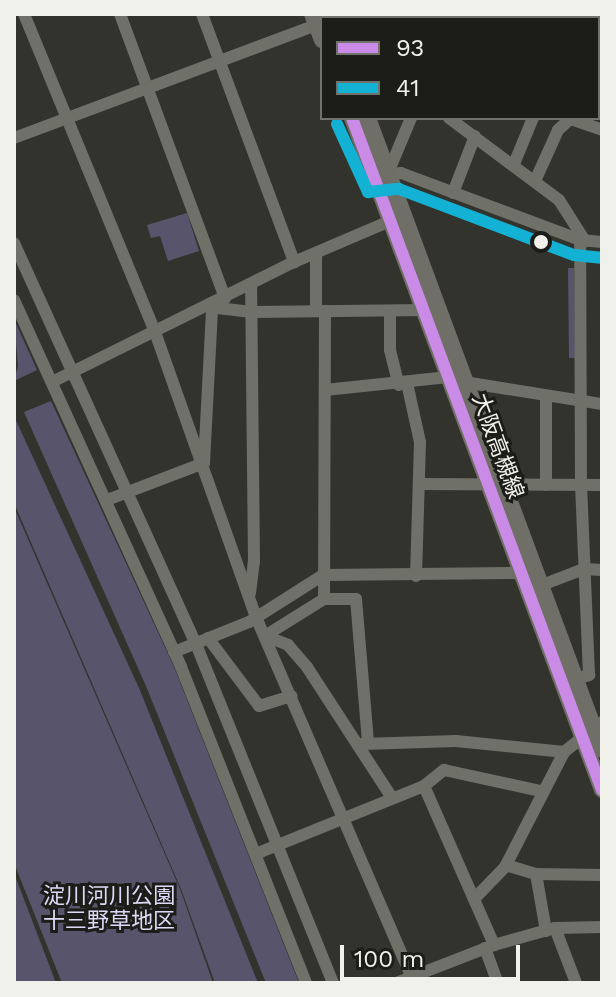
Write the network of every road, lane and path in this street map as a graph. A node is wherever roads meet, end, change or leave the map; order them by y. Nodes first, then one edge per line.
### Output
1 (24, 14) edge
2 (120, 14) edge
3 (202, 14) edge
4 (320, 22) edge
5 (219, 60) junction
6 (147, 87) junction
7 (67, 118) junction
8 (353, 120) edge
9 (368, 120) edge
10 (410, 120) edge
11 (452, 120) edge
12 (532, 120) edge
13 (568, 120) edge
14 (602, 130) edge
15 (475, 136) junction
16 (14, 138) edge
17 (514, 164) junction
18 (381, 175) junction
19 (535, 181) junction
20 (453, 193) junction
21 (398, 218) junction
22 (582, 240) junction
23 (602, 242) edge
24 (14, 243) edge
25 (316, 253) junction
26 (294, 262) junction
27 (251, 284) junction
28 (225, 298) junction
29 (14, 300) edge
30 (210, 308) junction
31 (424, 310) junction
32 (320, 311) junction
33 (390, 311) junction
34 (252, 312) junction
35 (155, 332) junction
36 (73, 371) junction
37 (456, 380) junction
38 (52, 382) junction
39 (403, 384) junction
40 (325, 390) junction
41 (546, 398) junction
42 (581, 404) junction
43 (602, 404) edge
44 (204, 463) junction
45 (420, 484) junction
46 (496, 485) junction
47 (546, 485) junction
48 (581, 485) junction
49 (602, 485) edge
50 (127, 491) junction
51 (107, 500) junction
52 (584, 569) junction
53 (602, 570) edge
54 (523, 573) junction
55 (323, 575) junction
56 (416, 576) junction
57 (542, 585) junction
58 (249, 595) junction
59 (324, 599) junction
60 (255, 615) junction
61 (267, 635) junction
62 (202, 641) junction
63 (174, 652) junction
64 (576, 679) junction
65 (291, 696) junction
66 (593, 729) edge
67 (362, 744) junction
68 (602, 750) edge
69 (564, 752) junction
70 (424, 786) junction
71 (602, 790) edge
72 (540, 791) junction
73 (392, 798) junction
74 (341, 818) junction
75 (279, 844) junction
76 (258, 853) junction
77 (506, 865) junction
78 (536, 874) junction
79 (602, 875) edge
80 (475, 898) junction
81 (602, 927) edge
82 (551, 929) junction
83 (489, 946) junction
84 (412, 980) edge
85 (306, 983) edge
86 (333, 983) edge
87 (396, 983) edge
88 (498, 983) edge
89 (576, 983) edge

1 - 7 street
2 - 6 street
3 - 5 street
4 - 5 street
5 - 6 street
5 - 26 street
6 - 7 street
6 - 28 street
7 - 16 street
7 - 35 street
8 - 18 main road, 大阪高槻線
9 - 18 main road, 大阪高槻線
10 - 18 street
11 - 15 street
12 - 17 street
13 - 14 street
13 - 19 street
15 - 17 street
15 - 20 street
17 - 19 street
18 - 20 street
18 - 21 main road, 大阪高槻線
19 - 22 street
20 - 22 street
21 - 25 street
21 - 31 main road, 大阪高槻線
21 - 37 main road, 大阪高槻線
22 - 23 street
22 - 42 street
24 - 36 street
25 - 26 street
25 - 32 street
26 - 27 street
27 - 28 street
27 - 34 street
28 - 30 street
29 - 38 street
30 - 34 street
30 - 35 street
30 - 44 street
31 - 33 street
31 - 37 main road, 大阪高槻線
32 - 33 street
32 - 34 street
32 - 40 street
33 - 39 street
34 - 58 street
35 - 36 street
35 - 44 street
36 - 38 street
36 - 50 street
37 - 39 street
37 - 41 street
37 - 46 main road, 大阪高槻線
38 - 51 street
39 - 40 street
39 - 45 street
40 - 55 street
41 - 42 street
41 - 47 street
42 - 43 street
42 - 48 street
44 - 50 street
44 - 58 street
45 - 46 street
45 - 56 street
46 - 47 street
46 - 54 main road, 大阪高槻線
46 - 57 main road, 大阪高槻線
47 - 48 street
48 - 49 street
48 - 52 street
50 - 51 street
50 - 62 street
51 - 63 street
52 - 53 street
52 - 57 street
52 - 64 street
54 - 56 street
54 - 66 main road, 大阪高槻線
55 - 56 street
55 - 59 street
55 - 60 street
57 - 64 main road, 大阪高槻線
58 - 60 street
59 - 61 street
59 - 67 street
60 - 61 street
60 - 62 street
61 - 65 street
61 - 67 street
62 - 63 street
62 - 65 street
62 - 75 street
63 - 76 street
64 - 66 main road, 大阪高槻線
65 - 74 street
66 - 68 main road, 大阪高槻線
66 - 69 street
66 - 71 main road, 大阪高槻線
67 - 69 street
67 - 73 street
69 - 72 street
70 - 72 street
70 - 73 street
70 - 80 street
72 - 77 street
73 - 74 street
74 - 75 street
74 - 84 street
75 - 76 street
75 - 86 street
76 - 85 street
77 - 78 street
77 - 80 street
78 - 79 street
78 - 82 street
80 - 83 street
81 - 82 street
82 - 83 street
82 - 89 street
83 - 84 street
83 - 88 street
84 - 87 street

